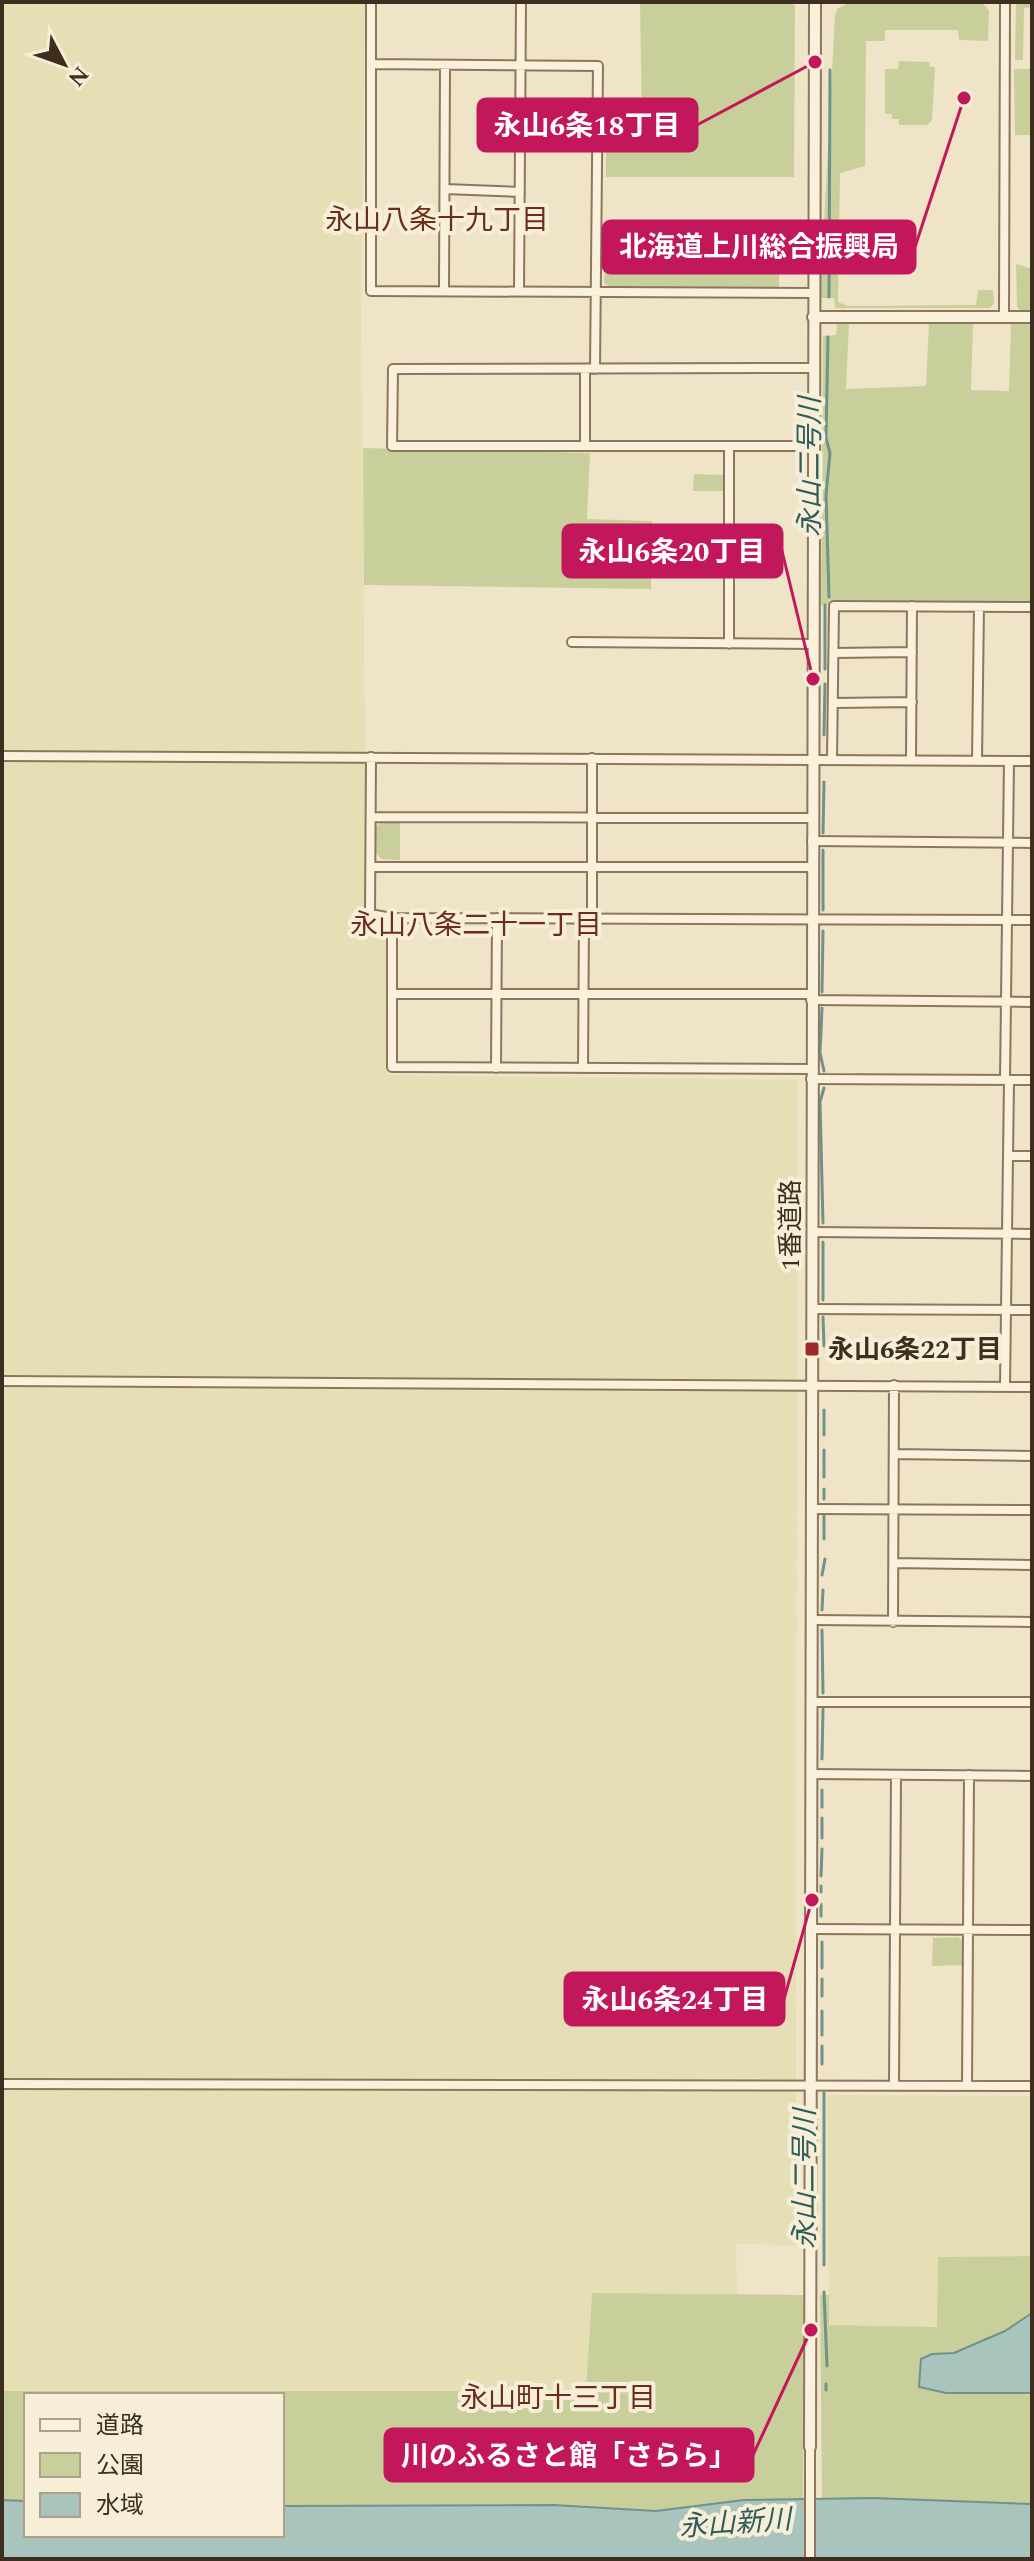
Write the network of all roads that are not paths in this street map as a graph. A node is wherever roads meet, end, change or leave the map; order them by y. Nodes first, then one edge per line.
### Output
1 (371, 2) edge
2 (521, 2) edge
3 (815, 2) edge
4 (1005, 2) edge
5 (371, 64) junction
6 (445, 65) junction
7 (521, 65) junction
8 (445, 189) junction
9 (520, 192) junction
10 (444, 291) junction
11 (519, 291) junction
12 (596, 292) junction
13 (813, 293) junction
14 (1004, 316) junction
15 (813, 317) junction
16 (1032, 317) edge
17 (813, 368) junction
18 (590, 369) junction
19 (585, 445) junction
20 (729, 446) junction
21 (813, 446) junction
22 (912, 606) junction
23 (979, 607) junction
24 (1032, 607) edge
25 (572, 642) dead end
26 (729, 644) junction
27 (812, 644) junction
28 (912, 652) junction
29 (834, 653) junction
30 (912, 702) junction
31 (834, 703) junction
32 (2, 756) edge
33 (371, 757) junction
34 (592, 758) junction
35 (813, 759) junction
36 (832, 759) junction
37 (977, 759) junction
38 (911, 760) junction
39 (1009, 761) junction
40 (1032, 761) edge
41 (372, 817) junction
42 (592, 817) junction
43 (811, 818) junction
44 (812, 841) junction
45 (1008, 843) junction
46 (1032, 843) edge
47 (372, 867) junction
48 (592, 867) junction
49 (811, 867) junction
50 (392, 918) junction
51 (497, 918) junction
52 (588, 918) junction
53 (811, 919) junction
54 (1007, 920) junction
55 (1032, 920) edge
56 (392, 994) junction
57 (497, 994) junction
58 (584, 995) junction
59 (811, 997) junction
60 (1007, 1001) junction
61 (1032, 1002) edge
62 (496, 1068) junction
63 (583, 1068) junction
64 (811, 1074) junction
65 (1007, 1080) junction
66 (1032, 1080) edge
67 (1009, 1156) junction
68 (1032, 1156) edge
69 (812, 1232) junction
70 (1006, 1234) junction
71 (1032, 1234) edge
72 (812, 1309) junction
73 (1006, 1310) junction
74 (1032, 1310) edge
75 (2, 1381) edge
76 (813, 1385) junction
77 (894, 1385) junction
78 (1005, 1386) junction
79 (1032, 1387) edge
80 (894, 1454) junction
81 (1032, 1456) edge
82 (813, 1509) junction
83 (893, 1509) junction
84 (1032, 1510) edge
85 (894, 1563) junction
86 (1032, 1565) edge
87 (813, 1620) junction
88 (893, 1622) junction
89 (1032, 1622) edge
90 (813, 1702) junction
91 (1032, 1702) edge
92 (812, 1774) junction
93 (896, 1775) junction
94 (969, 1775) junction
95 (1032, 1776) edge
96 (813, 1929) junction
97 (894, 1929) junction
98 (968, 1930) junction
99 (1032, 1930) edge
100 (2, 2084) edge
101 (894, 2085) junction
102 (812, 2086) junction
103 (967, 2086) junction
104 (1032, 2086) edge
105 (810, 2447) joint
106 (810, 2559) edge

1 - 5 street
2 - 7 street
3 - 13 street, 1番道路
4 - 14 street
5 - 6 street
5 - 10 street
6 - 7 street
6 - 8 street
7 - 9 street
7 - 12 street
8 - 9 street
8 - 10 street
9 - 11 street
10 - 11 street
11 - 12 street
12 - 13 street
12 - 18 street
13 - 15 street, 1番道路
14 - 15 street
14 - 16 street
15 - 17 street, 1番道路
17 - 18 street
17 - 21 street, 1番道路
18 - 19 street
18 - 19 street
19 - 20 street
20 - 21 street
20 - 26 street
21 - 27 street, 1番道路
22 - 23 street
22 - 28 street
22 - 29 street
23 - 24 street
23 - 37 street
25 - 26 street
26 - 27 street
27 - 35 street, 1番道路
28 - 29 street
28 - 30 street
29 - 31 street
30 - 31 street
30 - 38 street
31 - 36 street
32 - 33 street
33 - 34 street
33 - 41 street
34 - 35 street
34 - 42 street
35 - 36 street
35 - 43 street, 1番道路
36 - 38 street
37 - 38 street
37 - 39 street
39 - 40 street
39 - 45 street
41 - 42 street
41 - 47 street
42 - 43 street
42 - 48 street
43 - 44 street, 1番道路
44 - 45 street
44 - 49 street, 1番道路
45 - 46 street
45 - 54 street
47 - 48 street
47 - 50 street
48 - 49 street
48 - 52 street
49 - 53 street, 1番道路
50 - 51 street
50 - 56 street
51 - 52 street
51 - 57 street
52 - 53 street
52 - 58 street
53 - 54 street
53 - 59 street, 1番道路
54 - 55 street
54 - 60 street
56 - 57 street
56 - 62 street
57 - 58 street
57 - 62 street
58 - 59 street
58 - 63 street
59 - 60 street
59 - 64 street, 1番道路
60 - 61 street
60 - 65 street
62 - 63 street
63 - 64 street
64 - 65 street
64 - 69 street, 1番道路
65 - 66 street
65 - 67 street
67 - 68 street
67 - 70 street
69 - 70 street
69 - 72 street, 1番道路
70 - 71 street
70 - 73 street
72 - 73 street
72 - 76 street, 1番道路
73 - 74 street
73 - 78 street
75 - 76 street
76 - 77 street
76 - 82 street, 1番道路
77 - 78 street
77 - 80 street
78 - 79 street
80 - 81 street
80 - 83 street
82 - 83 street
82 - 87 street, 1番道路
83 - 84 street
83 - 85 street
85 - 86 street
85 - 88 street
87 - 88 street
87 - 90 street, 1番道路
88 - 89 street
90 - 91 street
90 - 92 street, 1番道路
92 - 93 street
92 - 96 street, 1番道路
93 - 94 street
93 - 97 street
94 - 95 street
94 - 98 street
96 - 97 street
96 - 102 street, 1番道路
97 - 98 street
97 - 101 street
98 - 99 street
98 - 103 street
100 - 102 street
101 - 102 street
101 - 103 street
102 - 105 street, 1番道路
103 - 104 street
105 - 106 street

